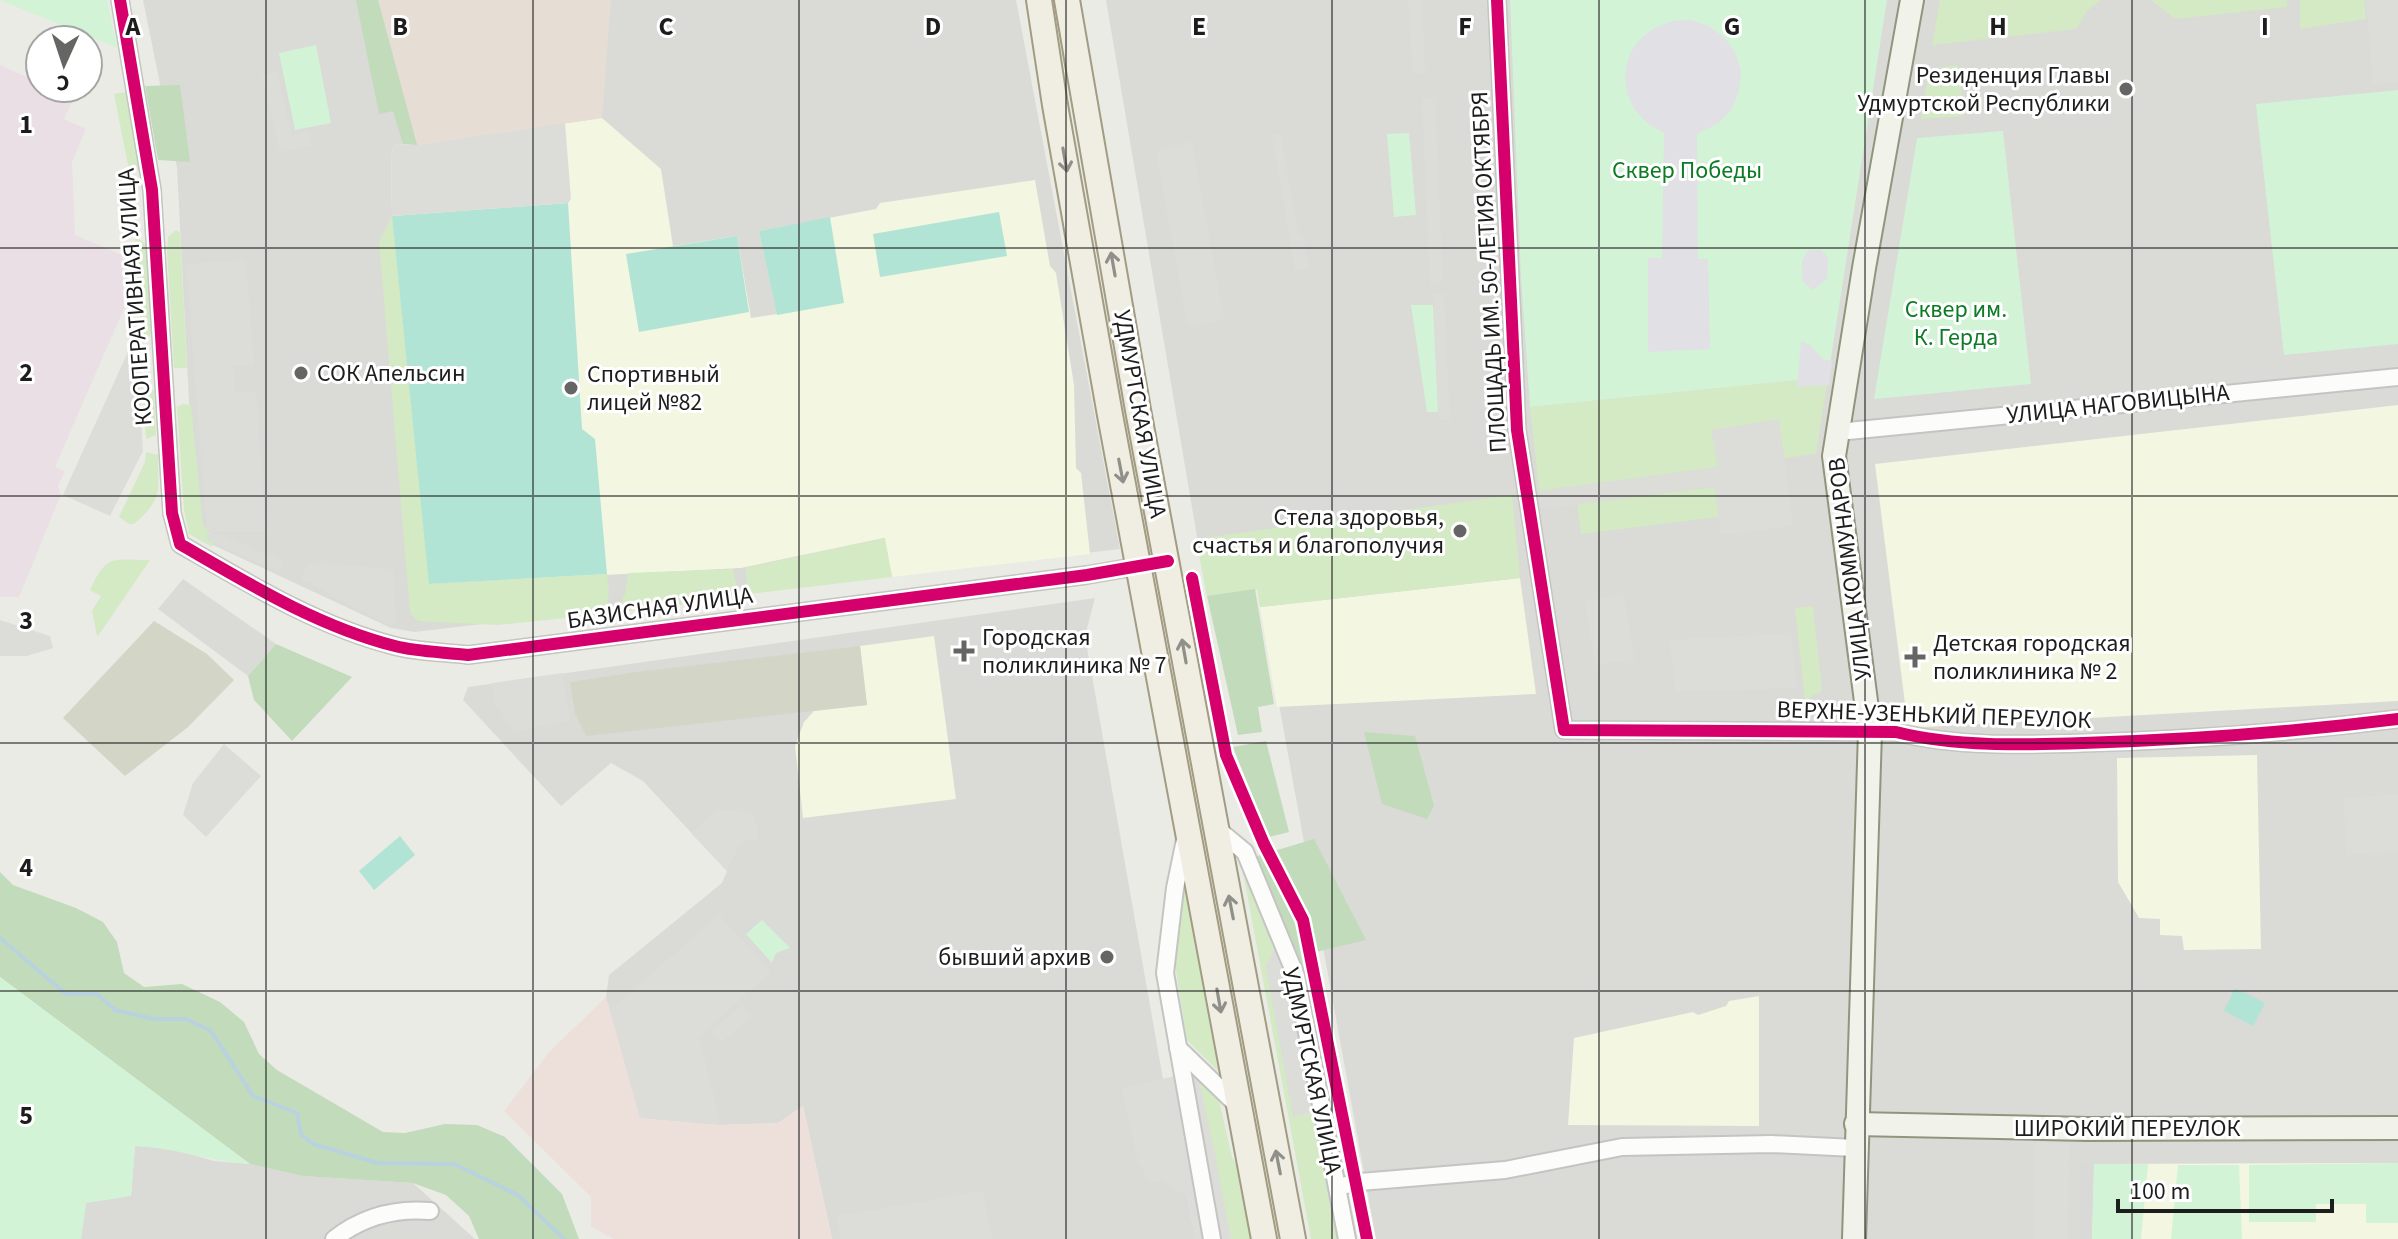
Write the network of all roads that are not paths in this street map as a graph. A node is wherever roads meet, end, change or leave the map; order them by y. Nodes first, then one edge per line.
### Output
1 (120, 0) edge
2 (1039, 0) edge
3 (1067, 0) edge
4 (1497, 0) edge
5 (1912, 0) edge
6 (1084, 100) junction
7 (1055, 105) junction
8 (2398, 377) edge
9 (1138, 410) junction
10 (1110, 415) junction
11 (1838, 432) junction
12 (180, 544) joint
13 (1168, 561) junction
14 (1139, 566) junction
15 (2398, 719) edge
16 (1564, 730) joint
17 (1870, 732) junction
18 (1203, 759) junction
19 (1175, 763) junction
20 (1188, 827) junction
21 (1216, 828) junction
22 (1178, 1048) junction
23 (1239, 1107) junction
24 (1856, 1124) junction
25 (2398, 1128) edge
26 (1855, 1148) junction
27 (1337, 1187) junction
28 (430, 1211) dead end
29 (334, 1239) edge
30 (1212, 1239) edge
31 (1264, 1239) edge
32 (1293, 1239) edge
33 (1347, 1239) edge
34 (1854, 1239) edge

1 - 12 street, КООПЕРАТИВНАЯ УЛИЦА
2 - 7 main road, УДМУРТСКАЯ УЛИЦА
3 - 6 main road, УДМУРТСКАЯ УЛИЦА
4 - 16 street, ПЛОЩАДЬ ИМ. 50-ЛЕТИЯ ОКТЯБРЯ
5 - 11 street, УЛИЦА КОММУНАРОВ
6 - 7 main road
9 -> 6 main road, УДМУРТСКАЯ УЛИЦА
7 -> 10 main road, УДМУРТСКАЯ УЛИЦА
8 - 11 street, УЛИЦА НАГОВИЦЫНА
9 - 10 main road
9 - 13 main road, УДМУРТСКАЯ УЛИЦА
10 -> 14 main road, УДМУРТСКАЯ УЛИЦА
11 - 17 street, УЛИЦА КОММУНАРОВ
12 - 14 street, БАЗИСНАЯ УЛИЦА
13 - 14 street, БАЗИСНАЯ УЛИЦА
18 -> 13 main road, УДМУРТСКАЯ УЛИЦА
14 - 19 main road, УДМУРТСКАЯ УЛИЦА
15 - 17 street, ВЕРХНЕ-УЗЕНЬКИЙ ПЕРЕУЛОК
16 - 17 street, ВЕРХНЕ-УЗЕНЬКИЙ ПЕРЕУЛОК
17 - 24 street, УЛИЦА КОММУНАРОВ
18 - 19 main road
18 - 21 main road, УДМУРТСКАЯ УЛИЦА
19 - 20 main road, УДМУРТСКАЯ УЛИЦА
20 - 22 street, УДМУРТСКАЯ УЛИЦА
20 -> 23 main road, УДМУРТСКАЯ УЛИЦА
21 - 27 street, УДМУРТСКАЯ УЛИЦА
32 -> 21 main road, УДМУРТСКАЯ УЛИЦА
22 - 23 street
22 - 30 street, УДМУРТСКАЯ УЛИЦА
23 - 31 main road, УДМУРТСКАЯ УЛИЦА
24 - 25 street, ШИРОКИЙ ПЕРЕУЛОК
24 - 26 street, УЛИЦА КОММУНАРОВ
26 - 27 street
26 - 34 street, УЛИЦА КОММУНАРОВ
27 - 33 street, УДМУРТСКАЯ УЛИЦА
28 - 29 street

